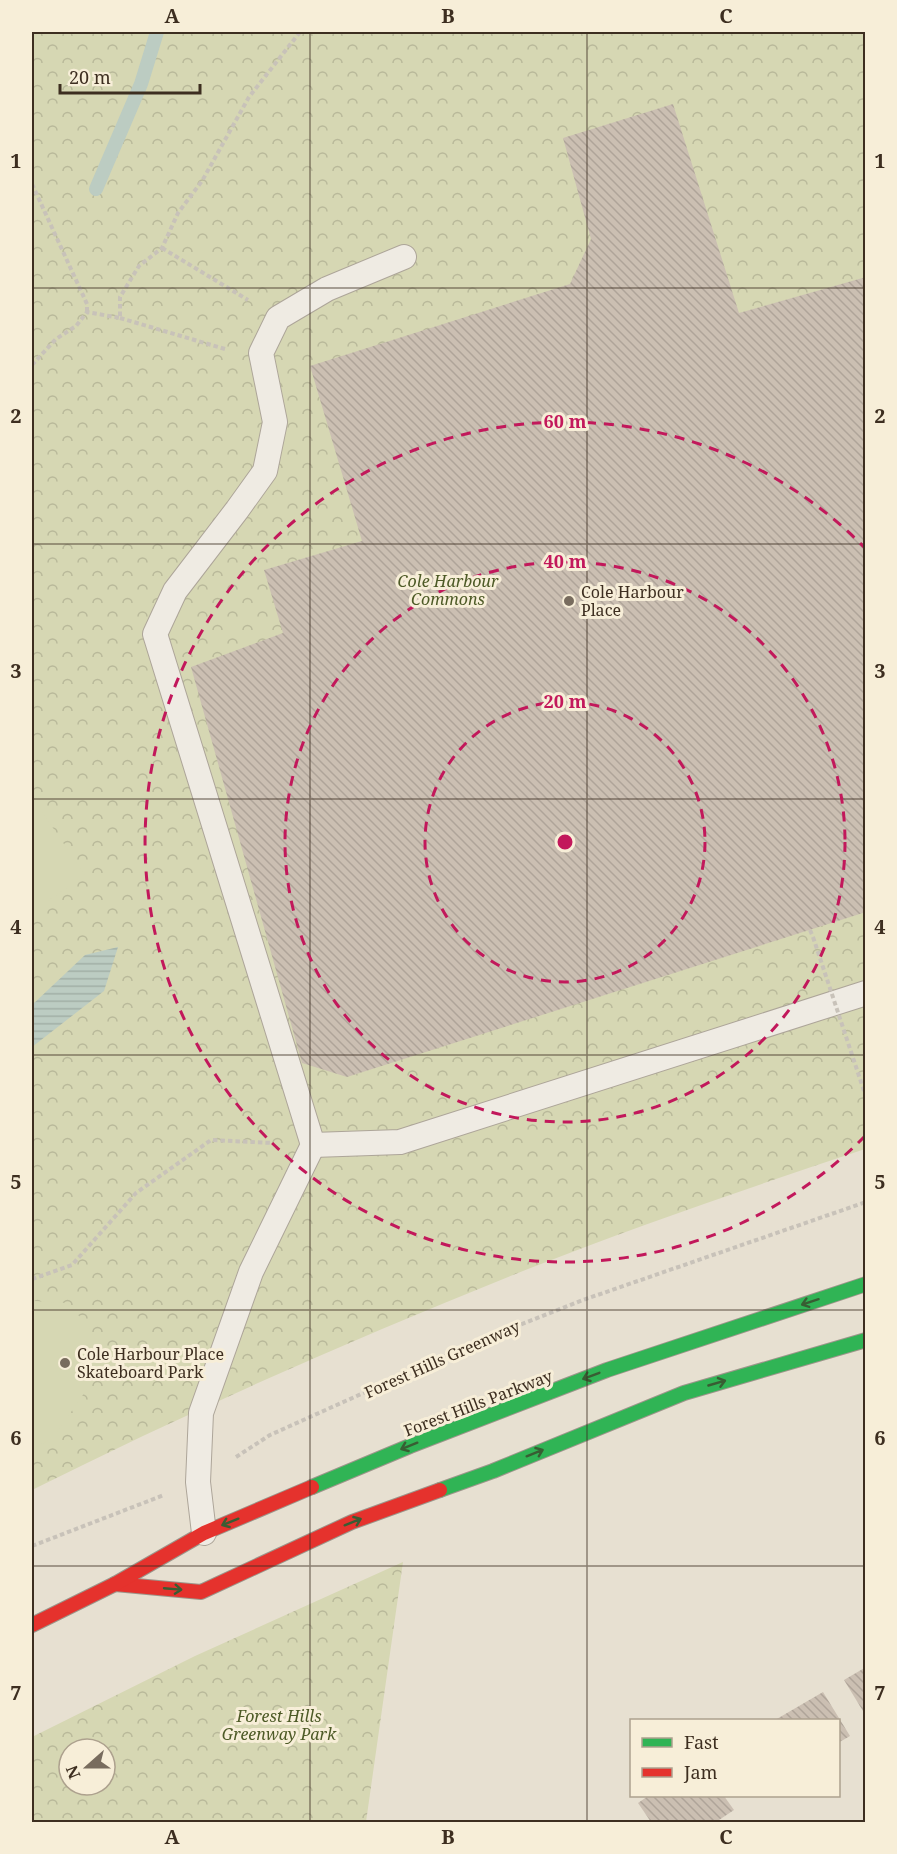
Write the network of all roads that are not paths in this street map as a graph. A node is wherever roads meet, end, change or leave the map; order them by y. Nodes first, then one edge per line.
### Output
1 (404, 257) dead end
2 (866, 993) edge
3 (313, 1145) junction
4 (866, 1284) edge
5 (866, 1340) edge
6 (204, 1533) junction
7 (115, 1584) junction
8 (32, 1625) edge

1 - 3 lane
2 - 3 lane
3 - 6 lane
4 -> 6 main road, Forest Hills Parkway
7 -> 5 main road
6 - 7 main road, Forest Hills Parkway
7 - 8 main road, Forest Hills Parkway

